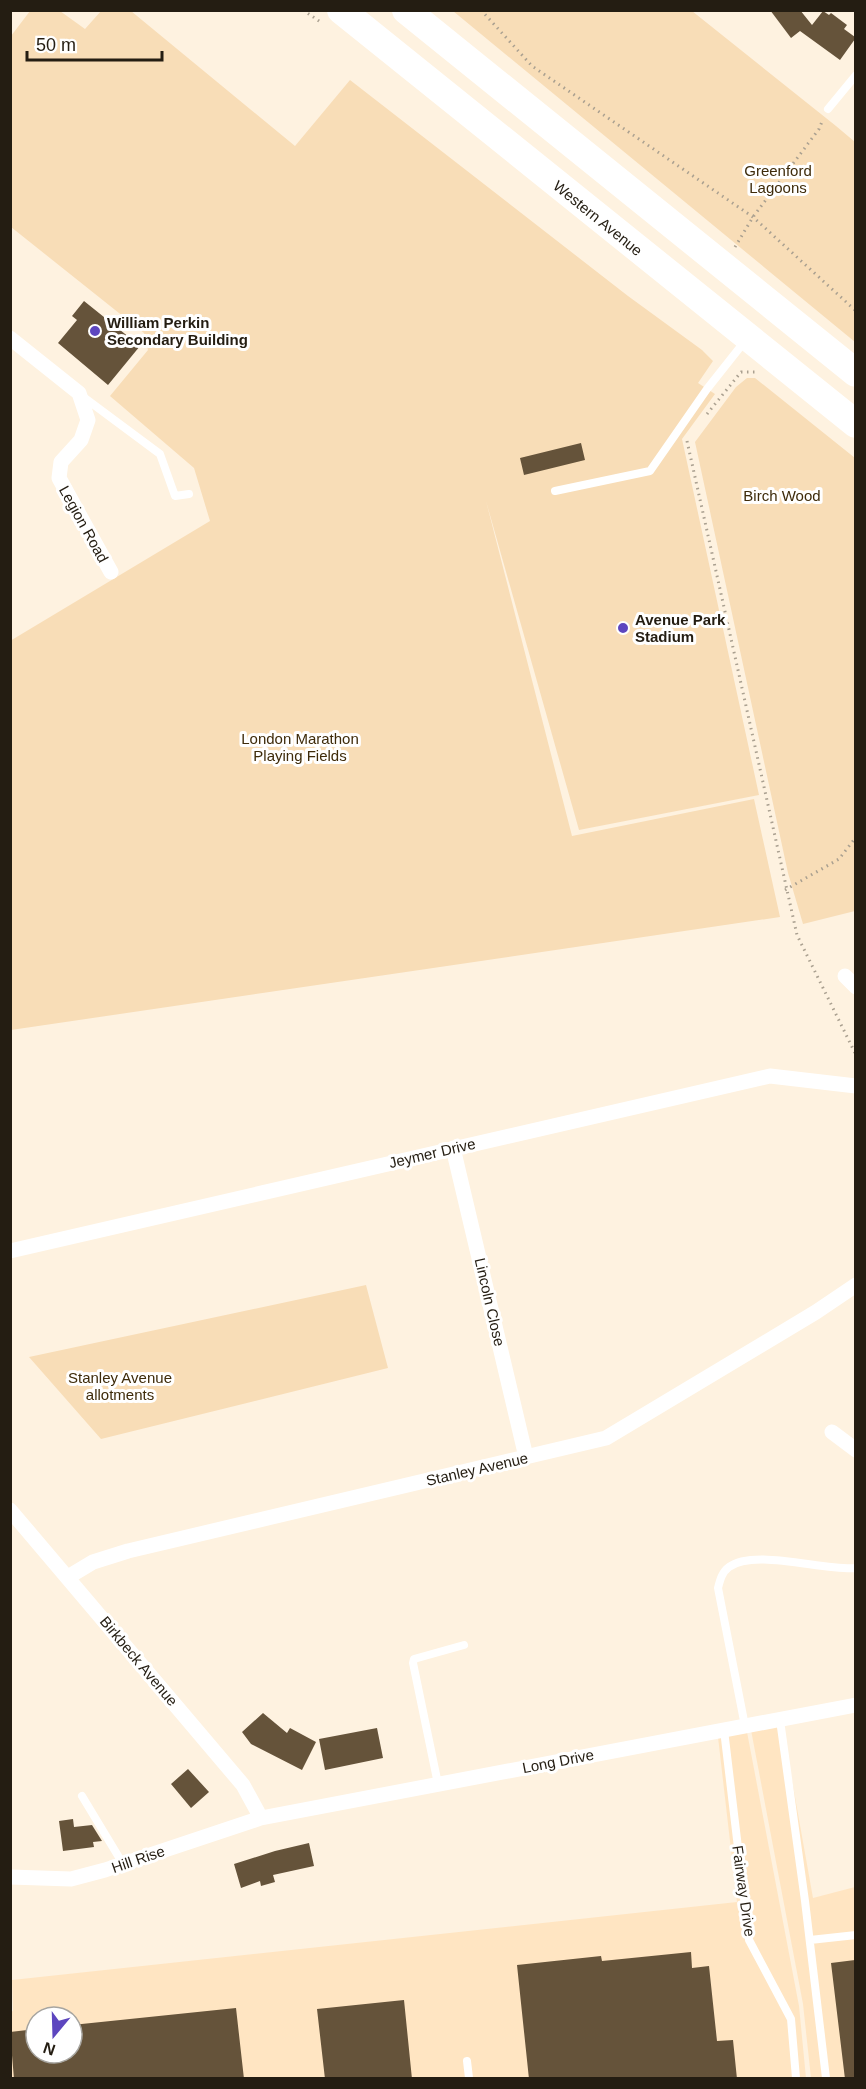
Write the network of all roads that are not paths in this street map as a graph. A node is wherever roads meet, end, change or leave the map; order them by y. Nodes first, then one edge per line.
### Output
1 (406, 10) edge
2 (344, 14) edge
3 (855, 75) edge
4 (828, 109) road end
5 (10, 338) edge
6 (748, 338) junction
7 (855, 373) edge
8 (79, 393) junction
9 (855, 424) edge
10 (555, 491) dead end
11 (189, 494) dead end
12 (111, 572) dead end
13 (855, 1086) edge
14 (453, 1148) junction
15 (10, 1251) edge
16 (855, 1285) edge
17 (832, 1432) dead end
18 (855, 1450) edge
19 (526, 1457) junction
20 (10, 1510) edge
21 (855, 1568) edge
22 (68, 1577) junction
23 (464, 1645) dead end
24 (855, 1705) edge
25 (780, 1720) junction
26 (745, 1726) junction
27 (724, 1730) junction
28 (438, 1784) junction
29 (81, 1796) dead end
30 (261, 1818) junction
31 (123, 1864) junction
32 (10, 1877) edge
33 (855, 1935) edge
34 (810, 1940) junction
35 (467, 2061) dead end
36 (469, 2079) edge
37 (796, 2079) edge
38 (826, 2079) edge

1 - 7 highway
2 - 6 highway, Western Avenue
3 - 4 lane
5 - 8 street
6 - 9 highway, Western Avenue
6 - 10 lane
8 - 11 lane
8 - 12 street, Legion Road
13 - 14 street, Jeymer Drive
14 - 15 street, Jeymer Drive
14 - 19 street, Lincoln Close
16 - 19 street, Stanley Avenue
17 - 18 street
19 - 22 street, Stanley Avenue
20 - 22 street, Birkbeck Avenue
21 - 26 lane
22 - 30 street, Birkbeck Avenue
23 - 28 lane
24 - 25 street, Long Drive
25 - 26 street, Long Drive
25 - 34 lane
26 - 27 street, Long Drive
27 - 28 street, Long Drive
27 - 37 lane, Fairway Drive
28 - 30 street, Long Drive
29 - 31 lane
30 - 31 street, Hill Rise
31 - 32 street, Hill Rise
33 - 34 lane
34 - 38 lane
35 - 36 lane

